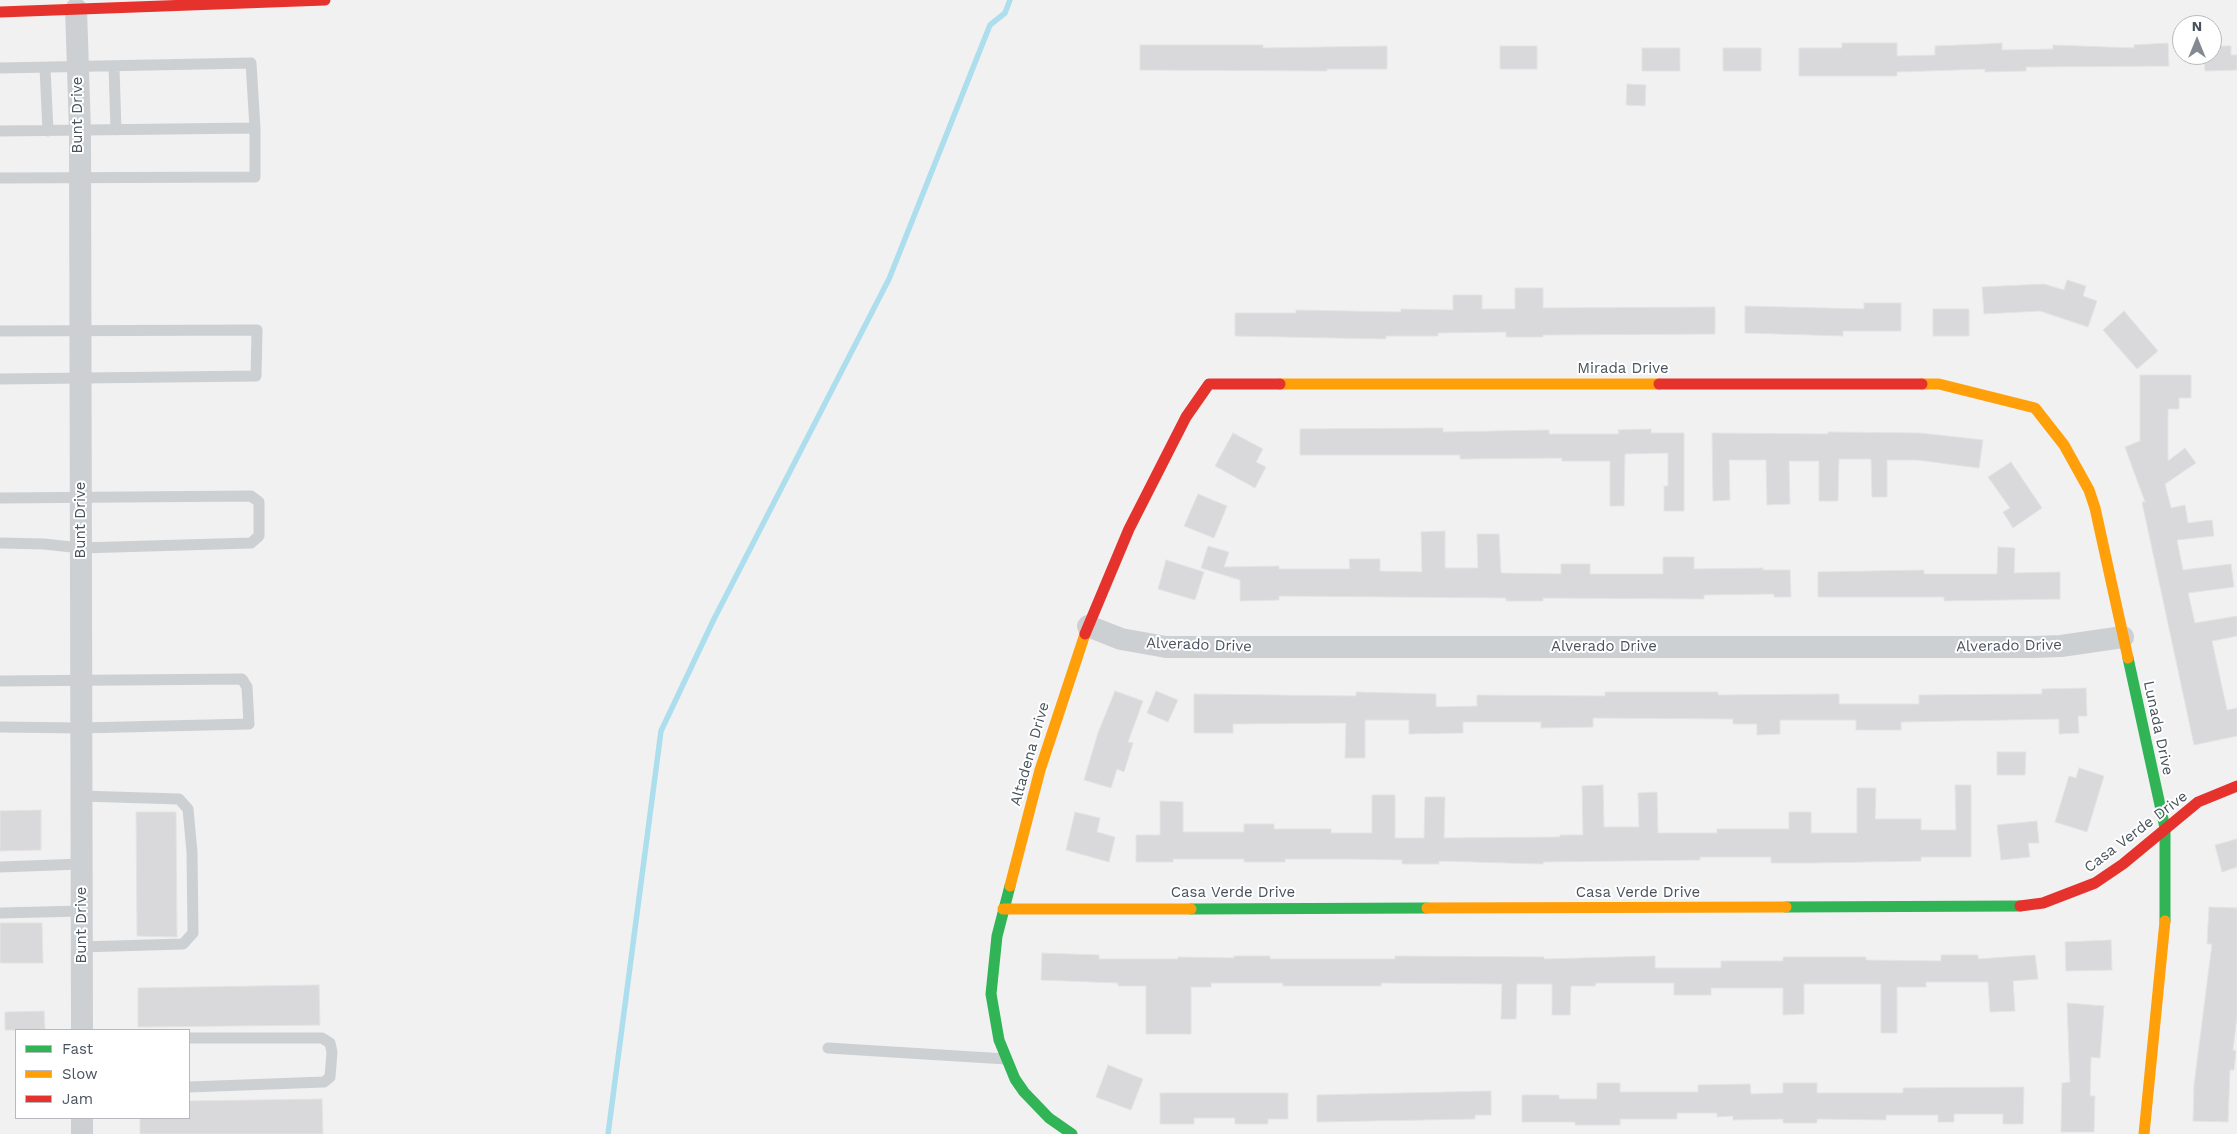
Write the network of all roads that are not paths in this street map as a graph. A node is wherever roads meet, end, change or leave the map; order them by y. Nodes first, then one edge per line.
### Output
1 (325, 0) edge
2 (76, 9) junction
3 (0, 12) edge
4 (114, 67) junction
5 (0, 68) edge
6 (46, 68) junction
7 (78, 68) junction
8 (255, 128) junction
9 (116, 130) junction
10 (48, 131) junction
11 (80, 131) junction
12 (0, 132) edge
13 (0, 178) edge
14 (78, 178) junction
15 (0, 331) edge
16 (80, 332) junction
17 (80, 378) junction
18 (0, 379) edge
19 (1209, 384) joint
20 (2035, 408) joint
21 (80, 497) junction
22 (0, 498) edge
23 (0, 543) edge
24 (81, 548) junction
25 (1088, 626) junction
26 (2123, 637) junction
27 (81, 680) junction
28 (0, 681) edge
29 (0, 727) edge
30 (81, 728) junction
31 (2237, 786) edge
32 (81, 796) junction
33 (2165, 828) junction
34 (82, 864) junction
35 (0, 867) edge
36 (1003, 909) junction
37 (82, 911) junction
38 (0, 913) edge
39 (82, 946) junction
40 (82, 1029) edge
41 (190, 1038) edge
42 (828, 1048) dead end
43 (1006, 1059) junction
44 (190, 1087) edge
45 (82, 1119) edge
46 (82, 1134) edge
47 (1072, 1134) edge
48 (2144, 1134) edge

1 - 2 street
2 - 3 street
2 - 7 street, Bunt Drive
4 - 7 lane
4 - 8 lane
4 - 9 lane
5 - 6 lane
6 - 7 lane
6 - 10 lane
7 - 11 street, Bunt Drive
8 - 9 lane
8 - 14 lane
9 - 11 lane
10 - 11 lane
10 - 12 lane
11 - 14 street, Bunt Drive
13 - 14 lane
14 - 16 street, Bunt Drive
15 - 16 lane
16 - 17 street, Bunt Drive
16 - 17 lane
17 - 18 lane
17 - 21 street, Bunt Drive
19 - 20 street, Mirada Drive
19 - 25 street, Altadena Drive
20 - 26 street, Lunada Drive
21 - 22 lane
21 - 24 street, Bunt Drive
21 - 24 lane
23 - 24 lane
24 - 27 street, Bunt Drive
25 - 26 street, Alverado Drive
25 - 36 street, Altadena Drive
26 - 33 street, Lunada Drive
27 - 28 lane
27 - 30 street, Bunt Drive
27 - 30 lane
29 - 30 lane
30 - 32 street, Bunt Drive
31 - 33 street, Casa Verde Drive
32 - 34 street, Bunt Drive
32 - 39 lane
33 - 36 street, Casa Verde Drive
33 - 48 street, Lunada Drive
34 - 35 lane
34 - 37 street, Bunt Drive
36 - 43 street, Altadena Drive
37 - 38 lane
37 - 39 street, Bunt Drive
39 - 40 street, Bunt Drive
41 - 44 lane
42 - 43 lane
43 - 47 street, Altadena Drive
45 - 46 street

